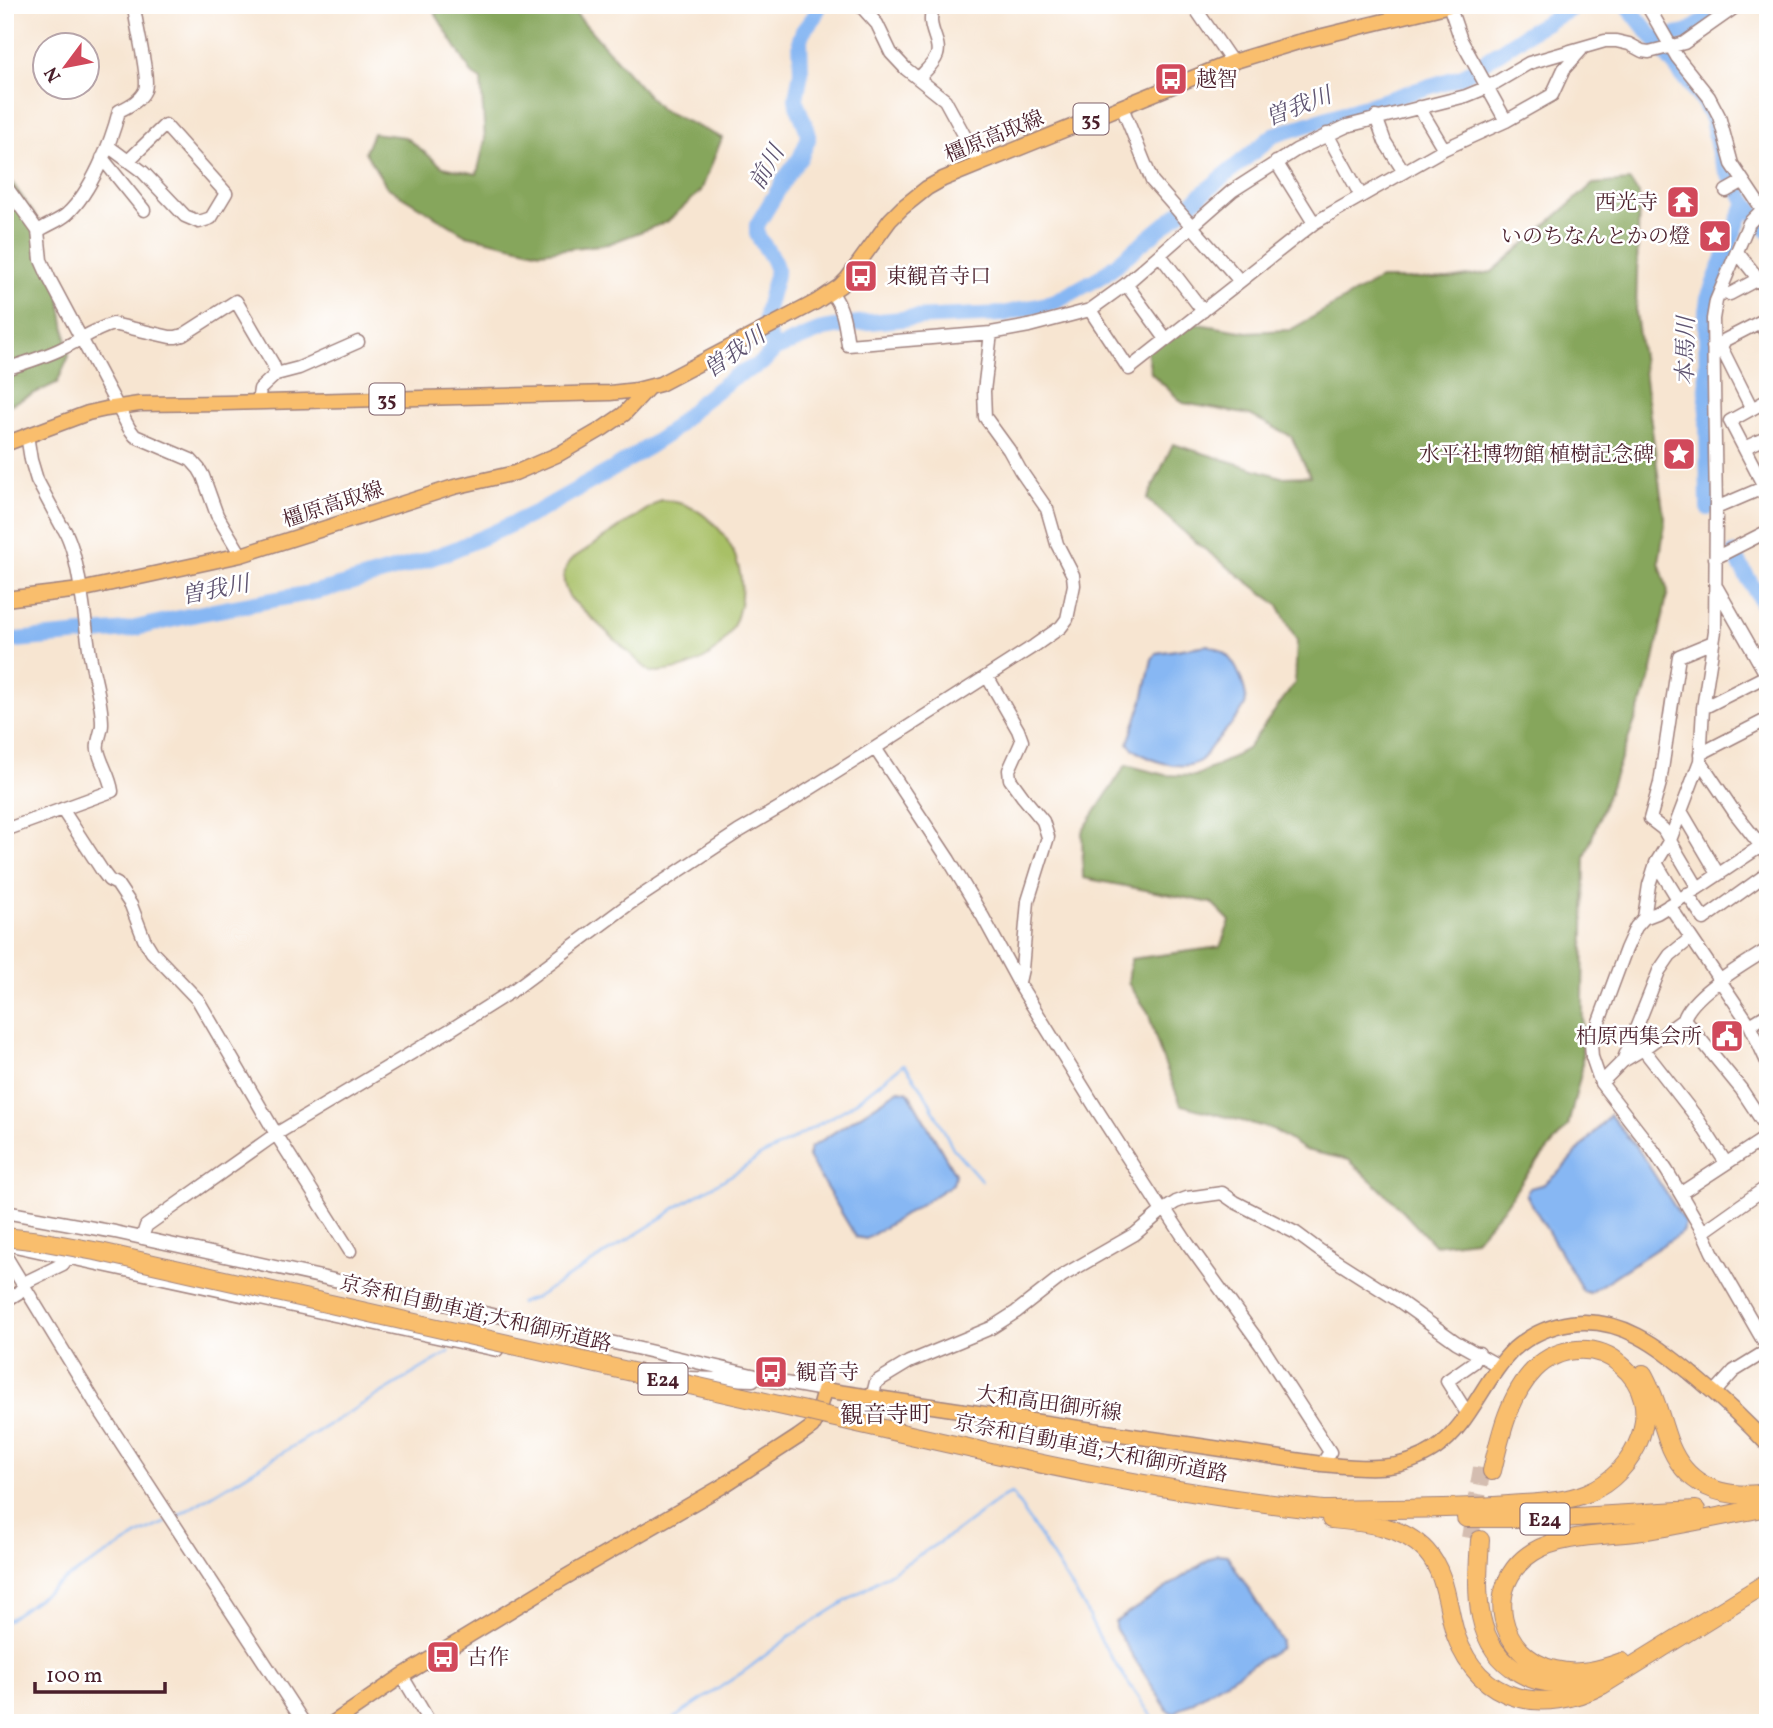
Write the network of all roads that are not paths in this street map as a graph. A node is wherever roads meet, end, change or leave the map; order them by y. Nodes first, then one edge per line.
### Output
1 (134, 5) edge
2 (860, 5) edge
3 (935, 5) edge
4 (1193, 5) edge
5 (1451, 5) edge
6 (1647, 5) edge
7 (1738, 5) edge
8 (1719, 11) edge
9 (1667, 42) junction
10 (1584, 47) junction
11 (1233, 62) junction
12 (919, 78) junction
13 (1485, 83) junction
14 (1122, 107) junction
15 (1419, 107) junction
16 (1376, 117) junction
17 (1506, 121) junction
18 (1327, 134) junction
19 (1444, 149) junction
20 (105, 152) junction
21 (129, 160) junction
22 (1276, 162) junction
23 (980, 164) junction
24 (1404, 172) junction
25 (1740, 183) junction
26 (5, 185) edge
27 (1726, 191) dead end
28 (1361, 196) junction
29 (144, 210) dead end
30 (1763, 213) edge
31 (1314, 223) junction
32 (1191, 225) junction
33 (38, 231) junction
34 (1731, 252) junction
35 (1160, 254) junction
36 (1758, 279) junction
37 (1240, 281) junction
38 (1126, 284) junction
39 (1768, 291) edge
40 (831, 292) junction
41 (1720, 293) junction
42 (1090, 310) junction
43 (1203, 311) junction
44 (1764, 321) edge
45 (991, 333) junction
46 (1768, 337) edge
47 (83, 339) junction
48 (1166, 339) junction
49 (358, 342) dead end
50 (1717, 347) junction
51 (5, 369) edge
52 (276, 374) junction
53 (648, 388) junction
54 (1768, 400) edge
55 (258, 402) junction
56 (119, 406) junction
57 (1752, 408) junction
58 (1730, 421) junction
59 (1714, 424) junction
60 (27, 435) junction
61 (1768, 437) edge
62 (5, 444) edge
63 (1744, 448) junction
64 (1766, 487) edge
65 (1716, 508) junction
66 (1768, 531) edge
67 (241, 555) junction
68 (1716, 558) junction
69 (1715, 586) junction
70 (80, 590) junction
71 (5, 599) edge
72 (1713, 642) junction
73 (1767, 675) edge
74 (987, 676) junction
75 (1703, 708) junction
76 (1768, 719) edge
77 (875, 748) junction
78 (1700, 758) junction
79 (62, 809) junction
80 (1681, 811) junction
81 (5, 830) edge
82 (1670, 840) junction
83 (1765, 847) edge
84 (1656, 863) junction
85 (1768, 873) edge
86 (1718, 874) junction
87 (1683, 897) junction
88 (1644, 918) junction
89 (1691, 937) junction
90 (1768, 948) edge
91 (1721, 981) junction
92 (1019, 982) junction
93 (1768, 1014) edge
94 (1684, 1019) junction
95 (1750, 1025) junction
96 (1643, 1049) junction
97 (1623, 1061) junction
98 (1768, 1064) edge
99 (1601, 1083) junction
100 (1768, 1130) edge
101 (276, 1134) junction
102 (1768, 1136) edge
103 (1726, 1163) junction
104 (1768, 1186) edge
105 (1681, 1193) junction
106 (1163, 1210) junction
107 (5, 1212) edge
108 (1703, 1231) junction
109 (5, 1237) edge
110 (142, 1238) junction
111 (5, 1245) edge
112 (28, 1248) junction
113 (350, 1251) dead end
114 (5, 1255) edge
115 (68, 1257) junction
116 (21, 1281) junction
117 (5, 1301) edge
118 (1768, 1349) edge
119 (1479, 1353) junction
120 (1499, 1366) junction
121 (768, 1380) junction
122 (824, 1390) junction
123 (1714, 1392) junction
124 (872, 1398) junction
125 (1467, 1413) junction
126 (1768, 1445) edge
127 (1322, 1464) junction
128 (1768, 1493) edge
129 (1768, 1501) edge
130 (1768, 1507) edge
131 (1321, 1511) junction
132 (1768, 1571) edge
133 (1768, 1581) edge
134 (1622, 1662) junction
135 (402, 1676) junction
136 (1590, 1691) junction
137 (304, 1723) edge
138 (333, 1723) edge
139 (430, 1723) edge

1 - 20 street
2 - 12 street
3 - 12 street
4 - 11 street
5 - 11 main road, 橿原高取線 / 35
5 - 13 street
6 - 9 street
7 - 8 street
8 - 9 street
9 - 10 street
9 - 25 street
10 - 13 street
10 - 17 street
11 - 14 main road, 橿原高取線 / 35
12 - 23 street
13 - 15 street
13 - 17 street
14 - 23 main road, 橿原高取線 / 35
14 - 32 street
15 - 16 street
15 - 19 street
16 - 18 street
16 - 24 street
17 - 19 street
18 - 22 street
18 - 28 street
19 - 24 street
20 - 21 street
20 - 29 street
20 - 33 street
21 - 21 street
22 - 31 street
22 - 32 street
23 - 40 main road, 橿原高取線 / 35
24 - 28 street
25 - 27 street
25 - 30 street
26 - 33 street
28 - 31 street
30 - 34 street
31 - 37 street
32 - 35 street
32 - 37 street
33 - 47 street
34 - 36 street
34 - 41 street
35 - 38 street
35 - 43 street
36 - 39 street
36 - 41 street
37 - 43 street
38 - 42 street
38 - 48 street
40 - 45 street
40 - 53 main road, 橿原高取線 / 35
41 - 50 street
42 - 45 street
42 - 48 street
43 - 48 street
44 - 46 street
44 - 50 street
45 - 74 street
47 - 51 street
47 - 52 street
47 - 56 street
49 - 52 street
50 - 57 street
50 - 59 street
52 - 55 street
53 - 55 main road, 橿原高取線 / 35
53 - 67 main road, 橿原高取線 / 35
54 - 57 street
55 - 56 main road, 橿原高取線 / 35
56 - 60 main road, 橿原高取線 / 35
56 - 67 street
57 - 58 street
58 - 59 street
58 - 63 street
59 - 65 street
60 - 62 main road, 橿原高取線 / 35
60 - 70 street
61 - 63 street
63 - 64 street
64 - 65 street
65 - 68 street
66 - 68 street
67 - 70 main road, 橿原高取線 / 35
68 - 69 street
69 - 72 street
69 - 73 street
70 - 71 main road, 橿原高取線 / 35
70 - 79 street
72 - 75 street
72 - 82 street
73 - 75 street
74 - 77 street
74 - 92 street
75 - 78 street
76 - 78 street
77 - 92 street
77 - 101 street
78 - 80 street
78 - 83 street
79 - 81 street
79 - 101 street
80 - 82 street
80 - 86 street
82 - 84 street
82 - 87 street
83 - 86 street
84 - 87 street
84 - 88 street
85 - 87 street
86 - 87 street
87 - 88 street
87 - 89 street
88 - 99 street
89 - 91 street
89 - 97 street
90 - 91 street
91 - 94 street
91 - 95 street
92 - 106 street
93 - 95 street
94 - 96 street
94 - 100 street
95 - 98 street
96 - 97 street
96 - 103 street
97 - 99 street
99 - 105 street
101 - 110 street
101 - 113 street
102 - 103 street
103 - 105 street
104 - 108 street
105 - 108 street
106 - 119 street
106 - 124 street
106 - 127 street
107 - 110 street
108 - 118 street
109 - 131 highway, 京奈和自動車道;大和御所道路 / E24, bridge
110 - 121 street
111 - 112 street
112 - 115 street
112 - 116 street
114 - 116 street
115 - 116 street
115 - 121 street
116 - 117 street
116 - 137 street
118 - 123 street
119 - 120 street
119 - 125 street
120 - 123 main road, 大和高田御所線
120 - 125 main road, 大和高田御所線
121 - 122 street
122 - 124 main road, 大和高田御所線
122 - 135 main road
123 - 126 main road, 大和高田御所線
124 - 127 main road, 大和高田御所線
125 - 127 main road, 大和高田御所線
128 - 131 highway
129 - 131 highway, 京奈和自動車道;大和御所道路 / E24
130 - 134 highway
131 - 136 highway
132 - 134 highway
133 - 136 highway
134 - 136 highway
135 - 138 main road
135 - 139 street

